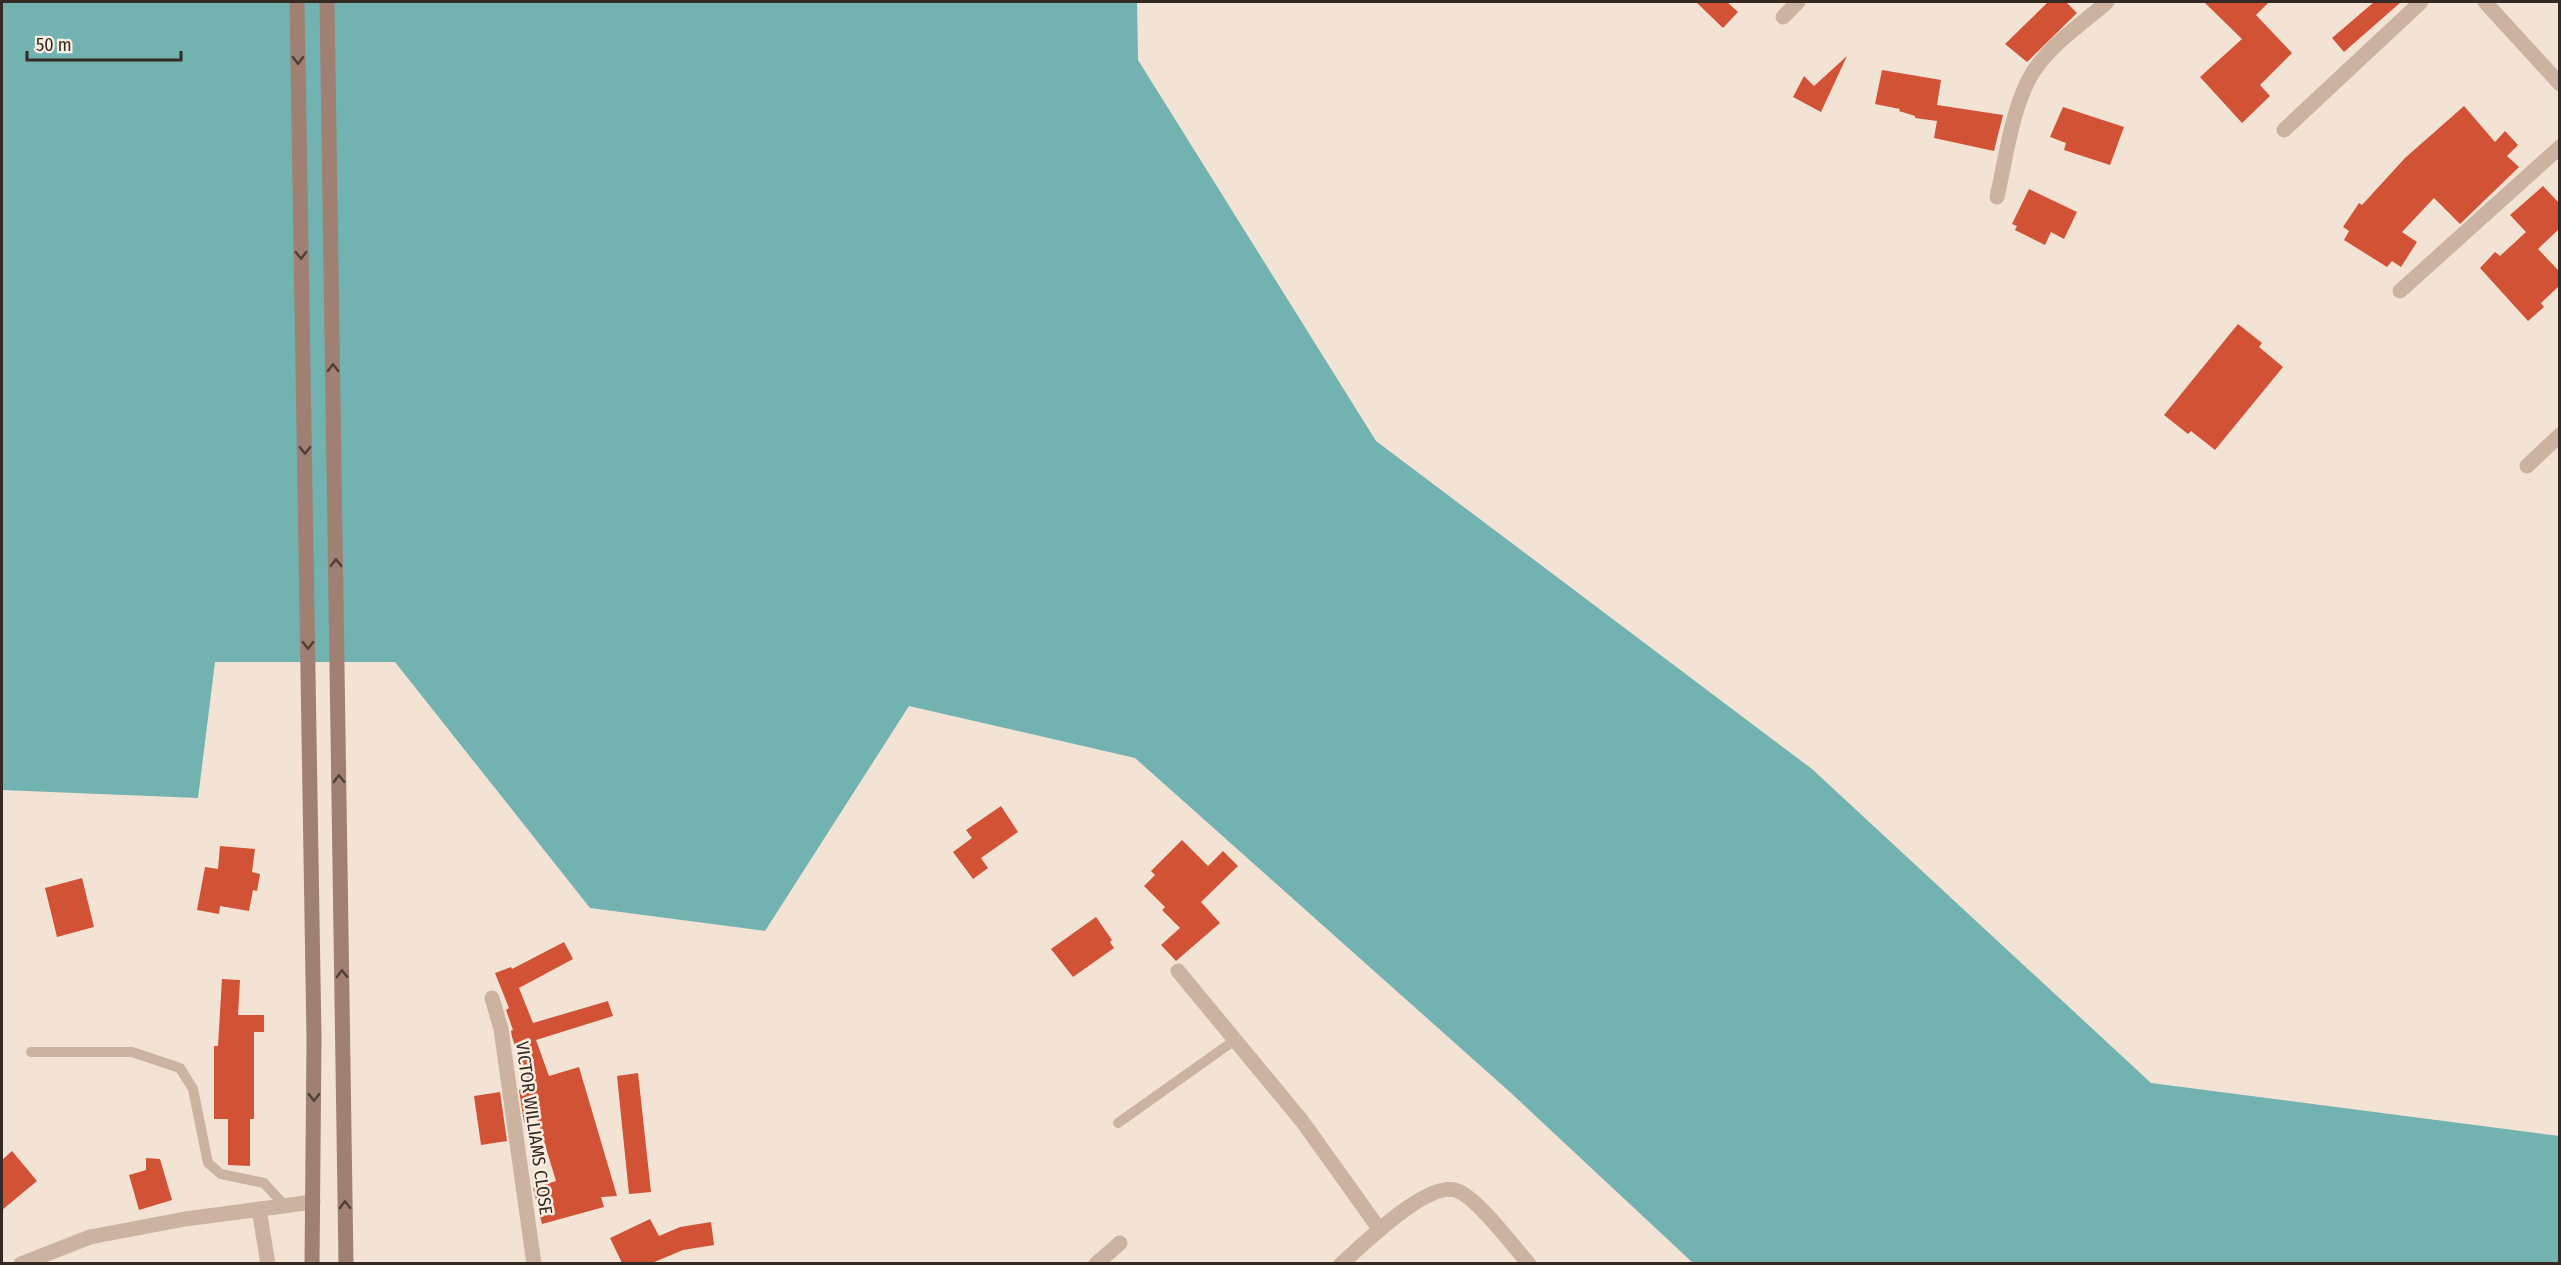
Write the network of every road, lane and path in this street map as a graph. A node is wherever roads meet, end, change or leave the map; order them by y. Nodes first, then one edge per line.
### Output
1 (297, 2) edge
2 (327, 2) edge
3 (1798, 2) edge
4 (2107, 2) edge
5 (2421, 2) edge
6 (2485, 2) edge
7 (1783, 16) dead end
8 (2559, 84) edge
9 (2284, 130) dead end
10 (2559, 147) edge
11 (1997, 197) dead end
12 (2400, 291) dead end
13 (2559, 435) edge
14 (2527, 466) dead end
15 (1178, 971) dead end
16 (492, 998) dead end
17 (1235, 1040) junction
18 (30, 1052) dead end
19 (1118, 1123) dead end
20 (314, 1202) junction
21 (285, 1206) junction
22 (259, 1209) junction
23 (1380, 1230) junction
24 (1120, 1243) dead end
25 (21, 1263) edge
26 (268, 1263) edge
27 (312, 1263) edge
28 (346, 1263) edge
29 (534, 1263) edge
30 (1096, 1263) edge
31 (1341, 1263) edge
32 (1529, 1263) edge

1 -> 20 main road
28 -> 2 main road
3 - 7 street
4 - 11 street
5 - 9 street
6 - 8 street
10 - 12 street
13 - 14 street
15 - 17 street
16 - 29 street, VICTOR WILLIAMS CLOSE
17 - 19 lane
17 - 23 street
18 - 21 lane
20 - 21 street
20 - 27 main road
21 - 22 street
22 - 25 street
22 - 26 street
23 - 31 street
23 - 32 street
24 - 30 street

